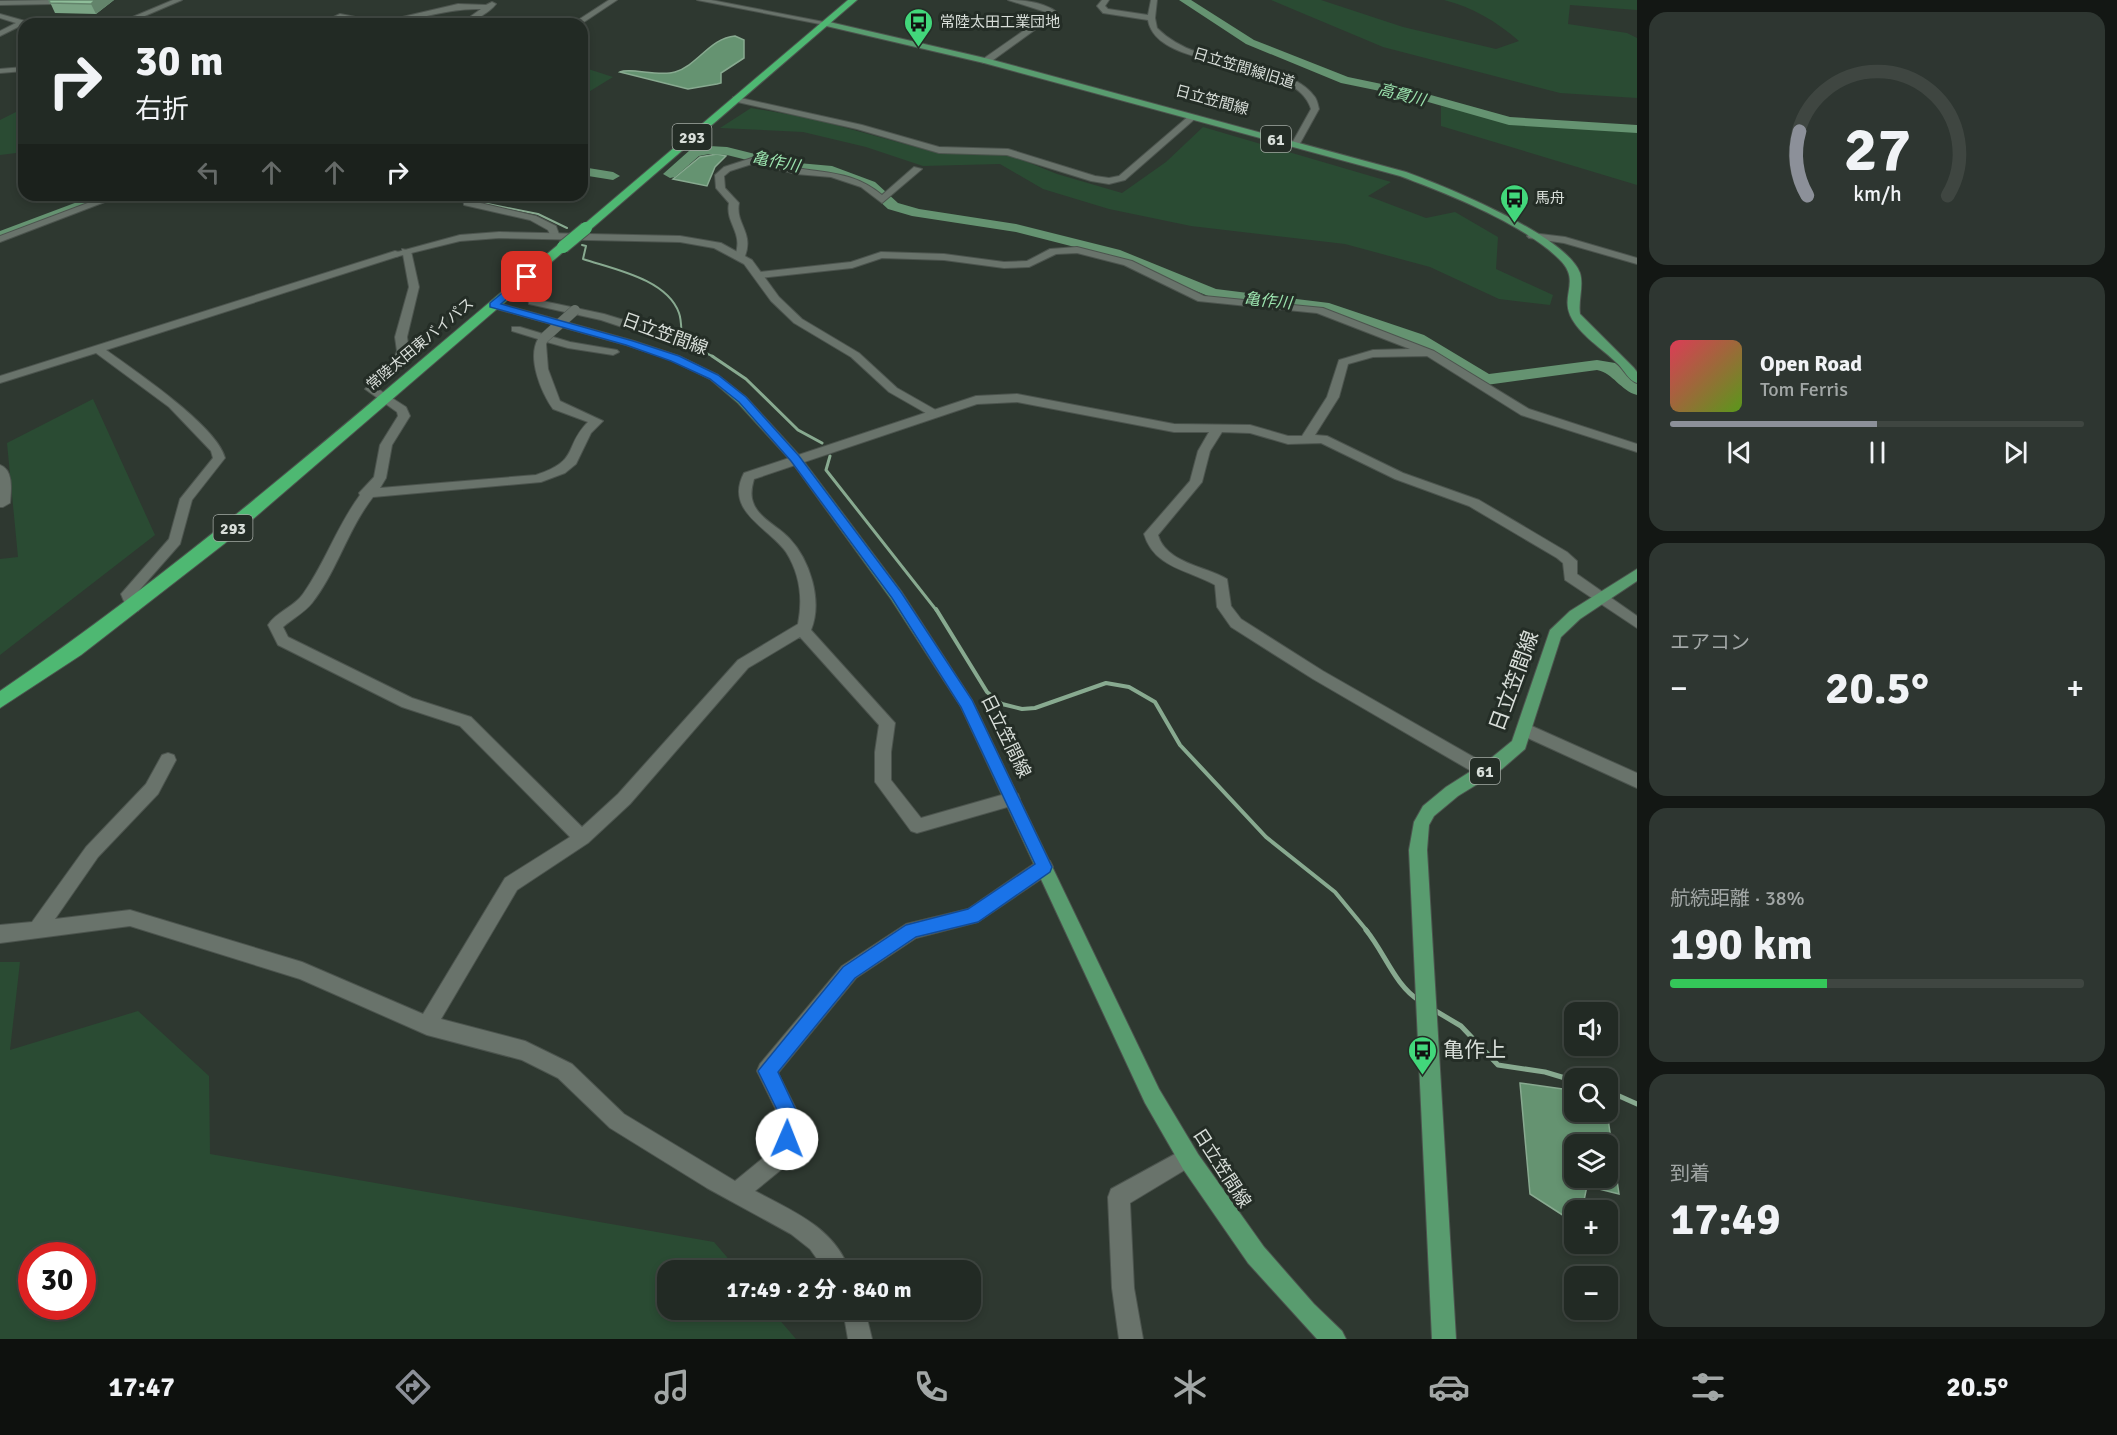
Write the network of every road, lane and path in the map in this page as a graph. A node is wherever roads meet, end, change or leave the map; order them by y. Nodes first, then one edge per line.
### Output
1 (179, 0) edge
2 (496, 0) edge
3 (614, 0) edge
4 (700, 0) edge
5 (853, 0) edge
6 (1011, 0) edge
7 (1106, 0) edge
8 (1154, 0) edge
9 (52, 2) edge
10 (0, 3) edge
11 (490, 7) junction
12 (0, 16) edge
13 (135, 18) edge
14 (336, 18) edge
15 (350, 18) edge
16 (407, 18) edge
17 (473, 18) edge
18 (586, 18) edge
19 (1151, 18) junction
20 (18, 21) edge
21 (825, 23) junction
22 (18, 24) edge
23 (0, 34) edge
24 (986, 61) junction
25 (18, 70) edge
26 (0, 71) edge
27 (736, 99) junction
28 (1193, 117) junction
29 (1295, 145) junction
30 (918, 169) dead end
31 (102, 201) edge
32 (466, 201) edge
33 (1532, 236) junction
34 (555, 237) junction
35 (0, 239) edge
36 (401, 253) junction
37 (740, 256) junction
38 (1637, 261) edge
39 (759, 275) junction
40 (527, 277) junction
41 (494, 305) junction
42 (575, 310) junction
43 (635, 325) dead end
44 (516, 329) dead end
45 (544, 338) junction
46 (98, 349) junction
47 (613, 352) dead end
48 (1430, 353) junction
49 (0, 380) edge
50 (1637, 380) edge
51 (384, 399) junction
52 (935, 413) junction
53 (1216, 428) junction
54 (1306, 438) junction
55 (1637, 448) edge
56 (795, 458) junction
57 (0, 469) edge
58 (365, 493) junction
59 (3, 503) dead end
60 (1637, 574) edge
61 (1602, 597) junction
62 (134, 607) junction
63 (1637, 623) edge
64 (801, 629) junction
65 (0, 701) edge
66 (1525, 729) junction
67 (168, 760) dead end
68 (1485, 772) junction
69 (1637, 781) edge
70 (1012, 800) junction
71 (582, 838) junction
72 (1044, 867) junction
73 (38, 928) junction
74 (0, 934) edge
75 (427, 1025) junction
76 (1186, 1158) junction
77 (736, 1193) junction
78 (831, 1260) edge
79 (856, 1320) edge
80 (860, 1339) edge
81 (1131, 1339) edge
82 (1334, 1339) edge
83 (1444, 1339) edge

1 - 13 street
2 - 11 street
3 - 18 street
4 - 21 street
5 - 21 highway, 常陸太田東バイパス / 293
6 - 24 street
7 - 19 street
8 - 19 street
9 - 10 street
11 - 16 street
11 - 17 street
12 - 20 street
14 - 15 street
19 - 29 street, 日立笠間線旧道
21 - 24 main road, 日立笠間線 / 61
21 - 27 highway, 常陸太田東バイパス / 293
22 - 23 street
24 - 28 main road, 日立笠間線 / 61
25 - 26 street
27 - 28 street
27 - 40 highway, 常陸太田東バイパス / 293, bridge
28 - 29 main road, 日立笠間線 / 61
29 - 33 main road, 日立笠間線 / 61
30 - 37 street
31 - 35 street
32 - 34 street
33 - 38 street
33 - 50 main road, 日立笠間線 / 61
34 - 36 street
34 - 37 street
36 - 46 street
36 - 51 street
37 - 39 street
39 - 48 street
39 - 52 street
40 - 41 highway, 常陸太田東バイパス / 293
40 - 42 street
41 - 51 highway, 常陸太田東バイパス / 293
41 - 56 main road, 日立笠間線
42 - 43 street
42 - 45 street, bridge
44 - 45 street
45 - 47 street
45 - 58 street
46 - 49 street
46 - 62 street
48 - 54 street
48 - 55 street
51 - 58 street
51 - 62 highway, 常陸太田東バイパス / 293
52 - 53 street
52 - 56 street
53 - 54 street
53 - 68 street
54 - 61 street
56 - 64 street
56 - 70 main road, 日立笠間線
57 - 59 street
58 - 71 street
60 - 61 main road, 日立笠間線 / 61
61 - 63 street
61 - 66 main road, 日立笠間線 / 61
62 - 65 highway, 常陸太田東バイパス / 293
64 - 70 street
64 - 71 street
66 - 68 main road, 日立笠間線 / 61
66 - 69 street
67 - 73 street
68 - 83 main road, 日立笠間線 / 61
70 - 72 main road, 日立笠間線
71 - 75 street
72 - 76 main road, 日立笠間線
72 - 77 street
73 - 74 street
73 - 75 street
75 - 77 street
76 - 81 street
76 - 82 main road, 日立笠間線
77 - 78 street
79 - 80 street

